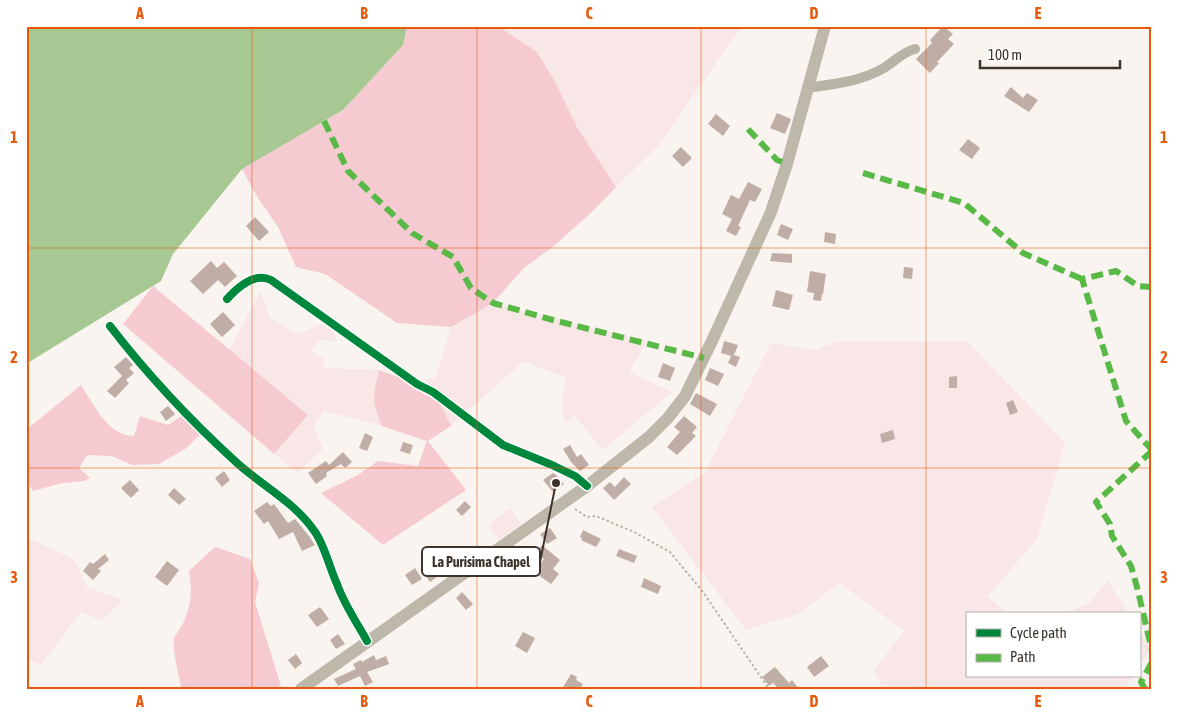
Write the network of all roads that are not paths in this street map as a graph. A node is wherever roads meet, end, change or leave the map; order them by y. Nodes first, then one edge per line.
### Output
1 (825, 26) edge
2 (915, 49) dead end
3 (807, 88) junction
4 (227, 299) dead end
5 (110, 326) dead end
6 (587, 486) junction
7 (367, 641) junction
8 (301, 689) edge

1 - 3 main road
2 - 3 street
3 - 6 main road
4 - 6 street
5 - 7 street
6 - 7 main road
7 - 8 main road

